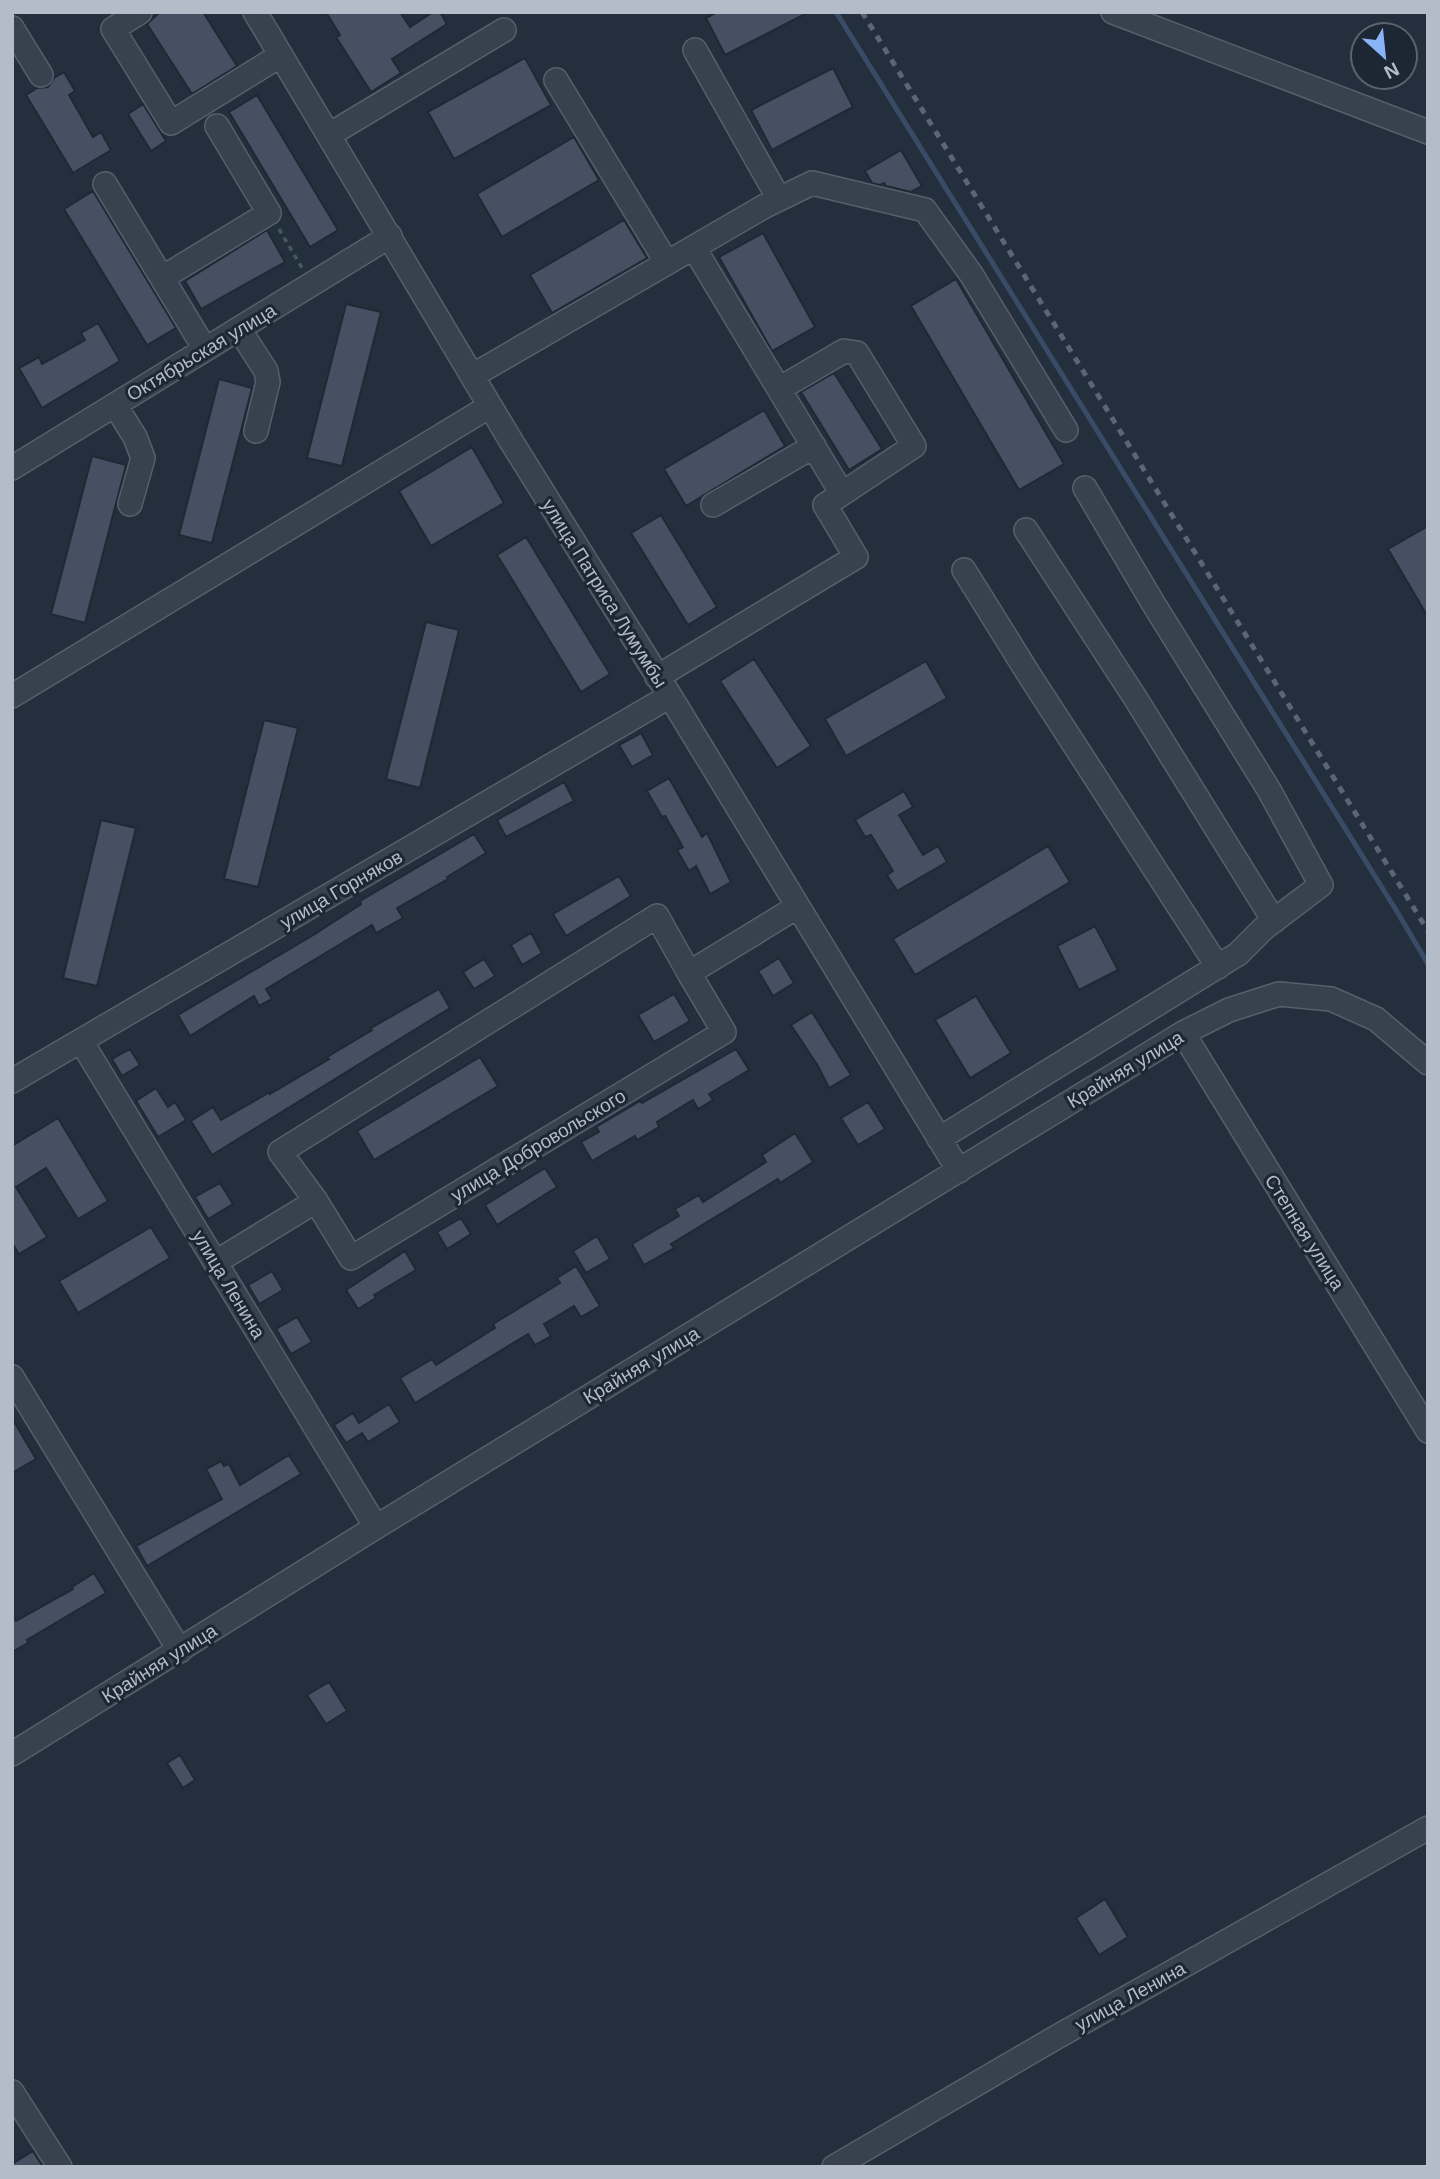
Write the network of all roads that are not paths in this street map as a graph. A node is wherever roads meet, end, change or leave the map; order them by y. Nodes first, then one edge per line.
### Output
1 (140, 12) edge
2 (255, 12) edge
3 (1113, 12) edge
4 (12, 28) edge
5 (504, 30) dead end
6 (695, 50) dead end
7 (281, 55) junction
8 (41, 75) dead end
9 (556, 80) dead end
10 (217, 126) dead end
11 (1428, 132) edge
12 (329, 135) junction
13 (105, 184) dead end
14 (779, 199) junction
15 (390, 236) junction
16 (694, 248) junction
17 (667, 263) junction
18 (162, 278) junction
19 (239, 329) junction
20 (205, 349) junction
21 (472, 376) junction
22 (779, 389) junction
23 (115, 405) junction
24 (490, 406) junction
25 (1066, 430) dead end
26 (256, 431) dead end
27 (814, 446) junction
28 (12, 468) edge
29 (835, 482) dead end
30 (1085, 488) dead end
31 (130, 504) dead end
32 (713, 505) dead end
33 (1026, 530) dead end
34 (964, 570) dead end
35 (657, 677) junction
36 (12, 696) edge
37 (670, 696) junction
38 (797, 907) junction
39 (1274, 921) junction
40 (1217, 967) junction
41 (690, 973) junction
42 (1182, 1033) junction
43 (81, 1041) junction
44 (1428, 1063) edge
45 (12, 1081) edge
46 (939, 1139) junction
47 (959, 1171) junction
48 (316, 1201) junction
49 (216, 1262) junction
50 (13, 1380) edge
51 (1428, 1431) edge
52 (376, 1527) junction
53 (180, 1651) junction
54 (12, 1754) edge
55 (1428, 1828) edge
56 (12, 2092) edge
57 (60, 2167) edge
58 (834, 2167) edge

1 - 7 street
2 - 7 street, улица Патриса Лумумбы
3 - 11 street
4 - 8 street
5 - 12 street
6 - 14 street
7 - 12 street, улица Патриса Лумумбы
9 - 17 street
10 - 18 street
12 - 15 street, улица Патриса Лумумбы
13 - 18 street
14 - 16 street
14 - 25 street
15 - 19 street, Октябрьская улица
15 - 21 street, улица Патриса Лумумбы
16 - 17 street
16 - 22 street
17 - 21 street
18 - 20 street
19 - 20 street, Октябрьская улица
19 - 26 street
20 - 23 street, Октябрьская улица
21 - 24 street, улица Патриса Лумумбы
22 - 27 street
22 - 35 street
23 - 28 street, Октябрьская улица
23 - 31 street
24 - 35 street, улица Патриса Лумумбы
24 - 36 street
27 - 29 street
27 - 32 street
30 - 39 street
33 - 39 street
34 - 40 street
35 - 37 street, улица Патриса Лумумбы
37 - 38 street, улица Патриса Лумумбы
37 - 43 street, улица Горняков
38 - 41 street
38 - 46 street, улица Патриса Лумумбы
39 - 40 street
40 - 46 street
41 - 48 street, улица Добровольского
41 - 48 street, улица Добровольского
42 - 44 street, Крайняя улица
42 - 47 street, Крайняя улица
42 - 51 street, Степная улица
43 - 45 street, улица Горняков
43 - 49 street, улица Ленина
46 - 47 street, улица Патриса Лумумбы
47 - 52 street, Крайняя улица
48 - 49 street
49 - 52 street, улица Ленина
50 - 53 street
52 - 53 street, Крайняя улица
53 - 54 street, Крайняя улица
55 - 58 street, улица Ленина
56 - 57 street

